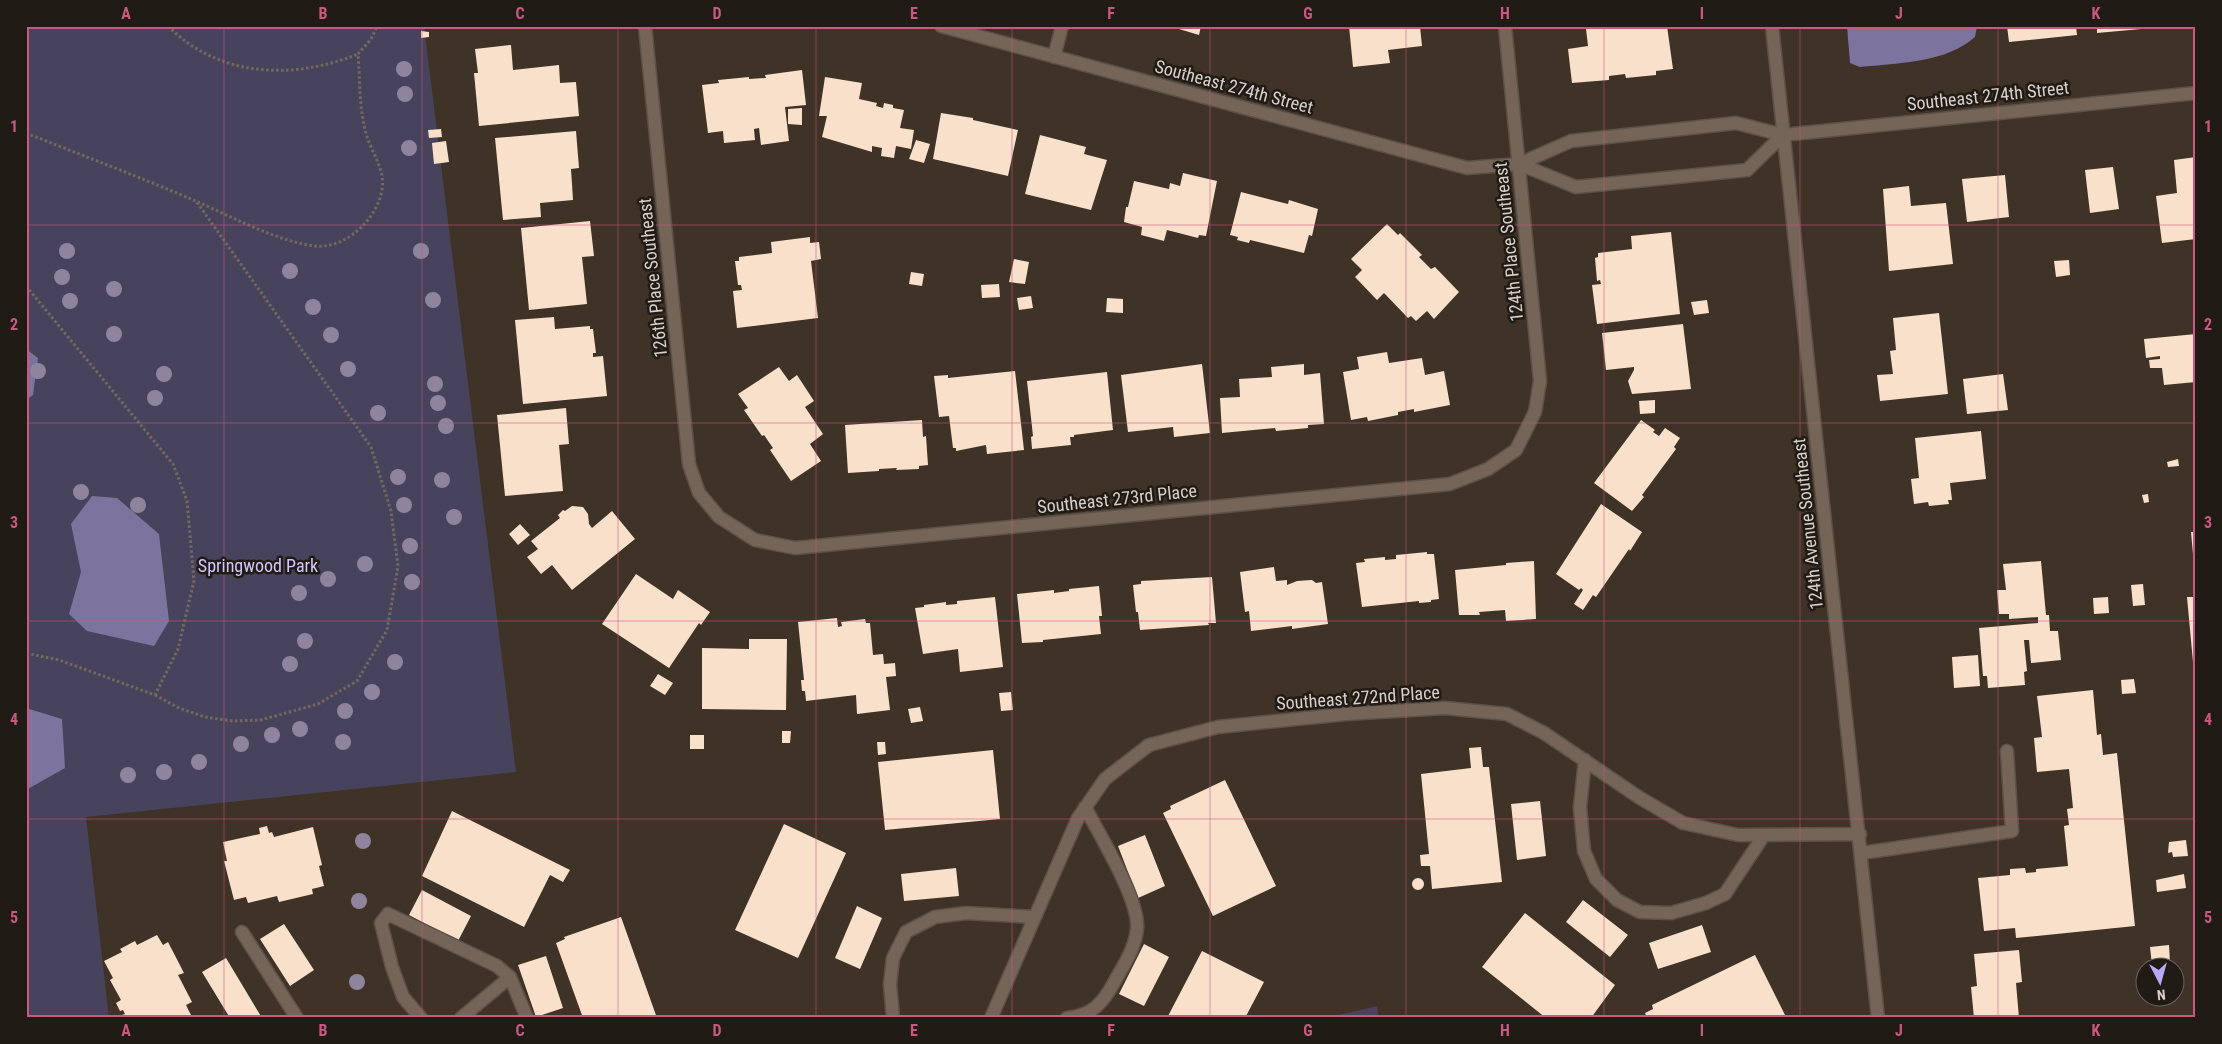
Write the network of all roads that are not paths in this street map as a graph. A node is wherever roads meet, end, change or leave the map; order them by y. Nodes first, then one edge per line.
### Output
1 (645, 26) edge
2 (941, 26) edge
3 (1062, 26) edge
4 (1505, 26) edge
5 (1772, 26) edge
6 (974, 31) edge
7 (1054, 57) junction
8 (2196, 93) edge
9 (1783, 135) junction
10 (1519, 164) junction
11 (1516, 450) joint
12 (719, 517) joint
13 (2006, 751) dead end
14 (1585, 760) junction
15 (1085, 807) junction
16 (1764, 834) junction
17 (1860, 834) junction
18 (1862, 854) junction
19 (1034, 918) junction
20 (242, 932) dead end
21 (510, 977) junction
22 (297, 1018) edge
23 (421, 1018) edge
24 (461, 1018) edge
25 (527, 1018) edge
26 (893, 1018) edge
27 (991, 1018) edge
28 (1067, 1018) edge
29 (1878, 1018) edge

1 - 12 street, 126th Place Southeast
2 - 6 street, Southeast 274th Street
3 - 7 street
4 - 10 street, 124th Place Southeast
5 - 9 street, 124th Avenue Southeast
6 - 7 street, Southeast 274th Street
7 - 10 street, Southeast 274th Street
8 - 9 street, Southeast 274th Street
9 - 10 street, Southeast 274th Street
9 - 10 street, Southeast 274th Street
9 - 17 street, 124th Avenue Southeast
10 - 11 street, 124th Place Southeast
11 - 12 street, Southeast 273rd Place
13 - 18 street
14 - 15 street, Southeast 272nd Place
14 - 16 street, Southeast 272nd Place
14 - 16 street
15 - 19 street, Southeast 272nd Place
15 - 28 street
16 - 17 street, Southeast 272nd Place
17 - 18 street, 124th Avenue Southeast
18 - 29 street, 124th Avenue Southeast
19 - 26 street
19 - 27 street, Southeast 272nd Place
20 - 22 street
21 - 23 street
21 - 24 street
21 - 25 street

